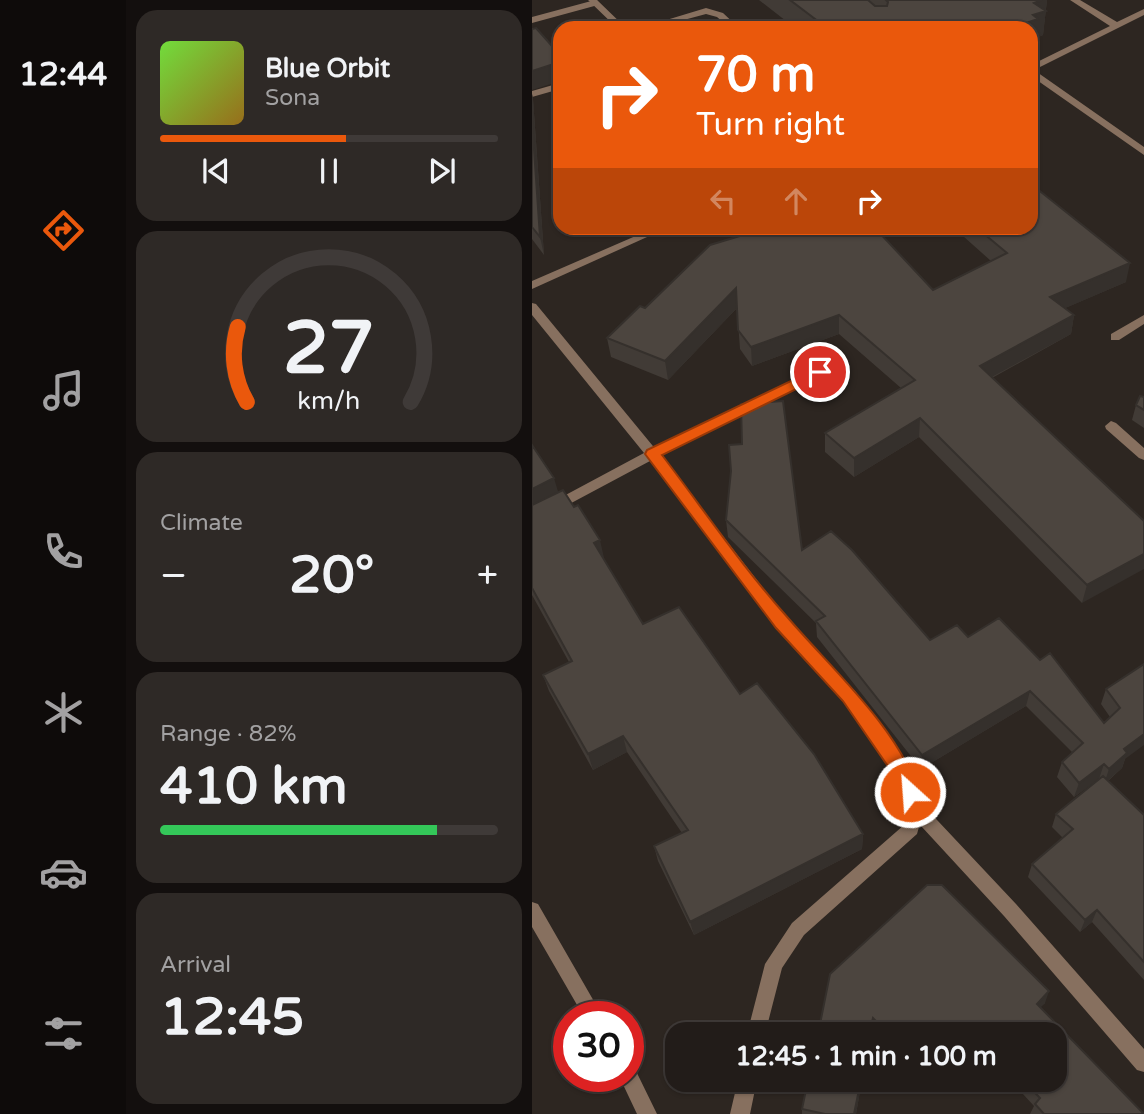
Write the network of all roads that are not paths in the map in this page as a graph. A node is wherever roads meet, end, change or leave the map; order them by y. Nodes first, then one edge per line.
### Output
1 (1074, 0) edge
2 (594, 1) edge
3 (1144, 12) edge
4 (532, 20) edge
5 (615, 21) edge
6 (670, 21) edge
7 (726, 21) edge
8 (1115, 25) junction
9 (1038, 66) edge
10 (1038, 75) edge
11 (553, 88) edge
12 (532, 94) edge
13 (1144, 152) edge
14 (646, 235) edge
15 (532, 285) edge
16 (532, 307) edge
17 (1144, 319) edge
18 (1115, 337) dead end
19 (820, 372) dead end
20 (1111, 425) dead end
21 (652, 454) junction
22 (1144, 455) edge
23 (532, 519) edge
24 (916, 809) junction
25 (532, 910) edge
26 (585, 1001) edge
27 (759, 1022) edge
28 (1144, 1063) edge
29 (636, 1092) edge
30 (745, 1092) edge
31 (647, 1114) edge
32 (740, 1114) edge

1 - 8 street
2 - 4 street
2 - 5 street
3 - 8 street
6 - 7 street
8 - 9 street
10 - 13 street
11 - 12 street
14 - 15 street
16 - 21 street
17 - 18 street
19 - 21 street
20 - 22 street
21 - 23 street
21 - 24 street
24 - 27 street
24 - 28 street
25 - 26 street
29 - 31 street
30 - 32 street

